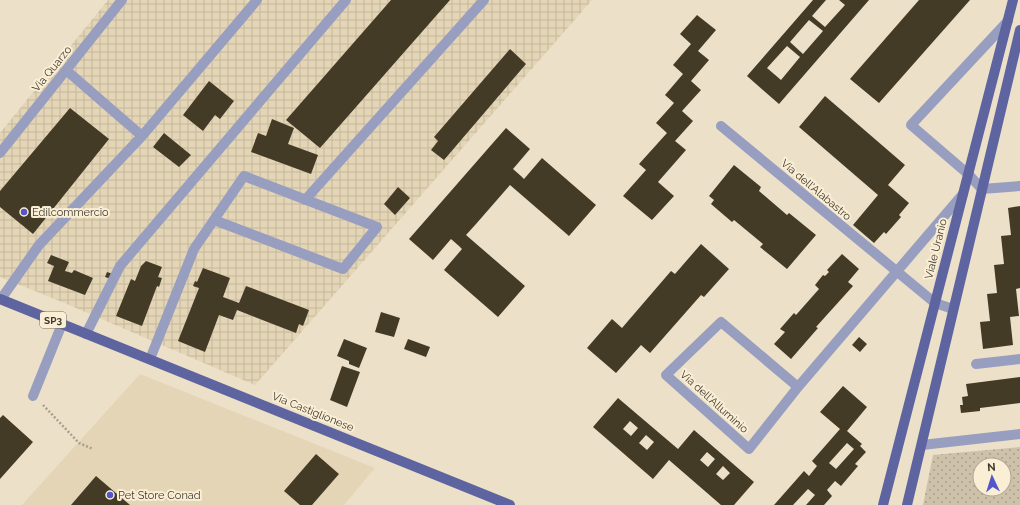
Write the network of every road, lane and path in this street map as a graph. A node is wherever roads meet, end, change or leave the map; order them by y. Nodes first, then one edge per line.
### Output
1 (122, 0) edge
2 (257, 0) edge
3 (346, 0) edge
4 (484, 0) edge
5 (1013, 0) edge
6 (1008, 21) junction
7 (1020, 30) edge
8 (66, 70) junction
9 (721, 126) dead end
10 (142, 136) junction
11 (0, 153) edge
12 (968, 174) junction
13 (1020, 186) edge
14 (982, 189) junction
15 (963, 194) junction
16 (305, 200) junction
17 (214, 220) junction
18 (897, 272) junction
19 (1, 299) edge
20 (935, 302) junction
21 (954, 308) junction
22 (62, 324) junction
23 (86, 334) junction
24 (150, 359) junction
25 (1020, 359) edge
26 (976, 364) dead end
27 (798, 387) junction
28 (33, 396) joint
29 (1020, 434) edge
30 (922, 445) junction
31 (93, 449) dead end
32 (510, 505) edge
33 (883, 505) edge
34 (907, 505) edge

1 - 8 street, Via Quarzo
2 - 10 street
3 - 23 street
4 - 16 street
5 - 6 main road, Viale Uranio
6 - 12 main road, Viale Uranio
6 - 12 street
7 - 14 main road
8 - 10 street
8 - 11 street, Via Quarzo
9 - 18 street, Via dell'Alabastro
10 - 19 street
12 - 14 street
12 - 15 main road, Viale Uranio
13 - 14 street
14 - 21 main road
15 - 18 street, Via dell'Alluminio
15 - 20 main road, Viale Uranio
16 - 17 street
16 - 17 street
17 - 24 street
18 - 20 street, Via dell'Alabastro
18 - 27 street, Via dell'Alluminio
19 - 22 main road, SP3
20 - 21 street
20 - 33 main road, Viale Uranio
21 - 30 main road
22 - 23 main road, SP3
22 - 28 street
23 - 24 main road, Via Castiglionese / SP3
24 - 32 main road, Via Castiglionese
25 - 26 street
27 - 27 street, Via dell'Alluminio
28 - 31 path
29 - 30 street
30 - 34 main road

